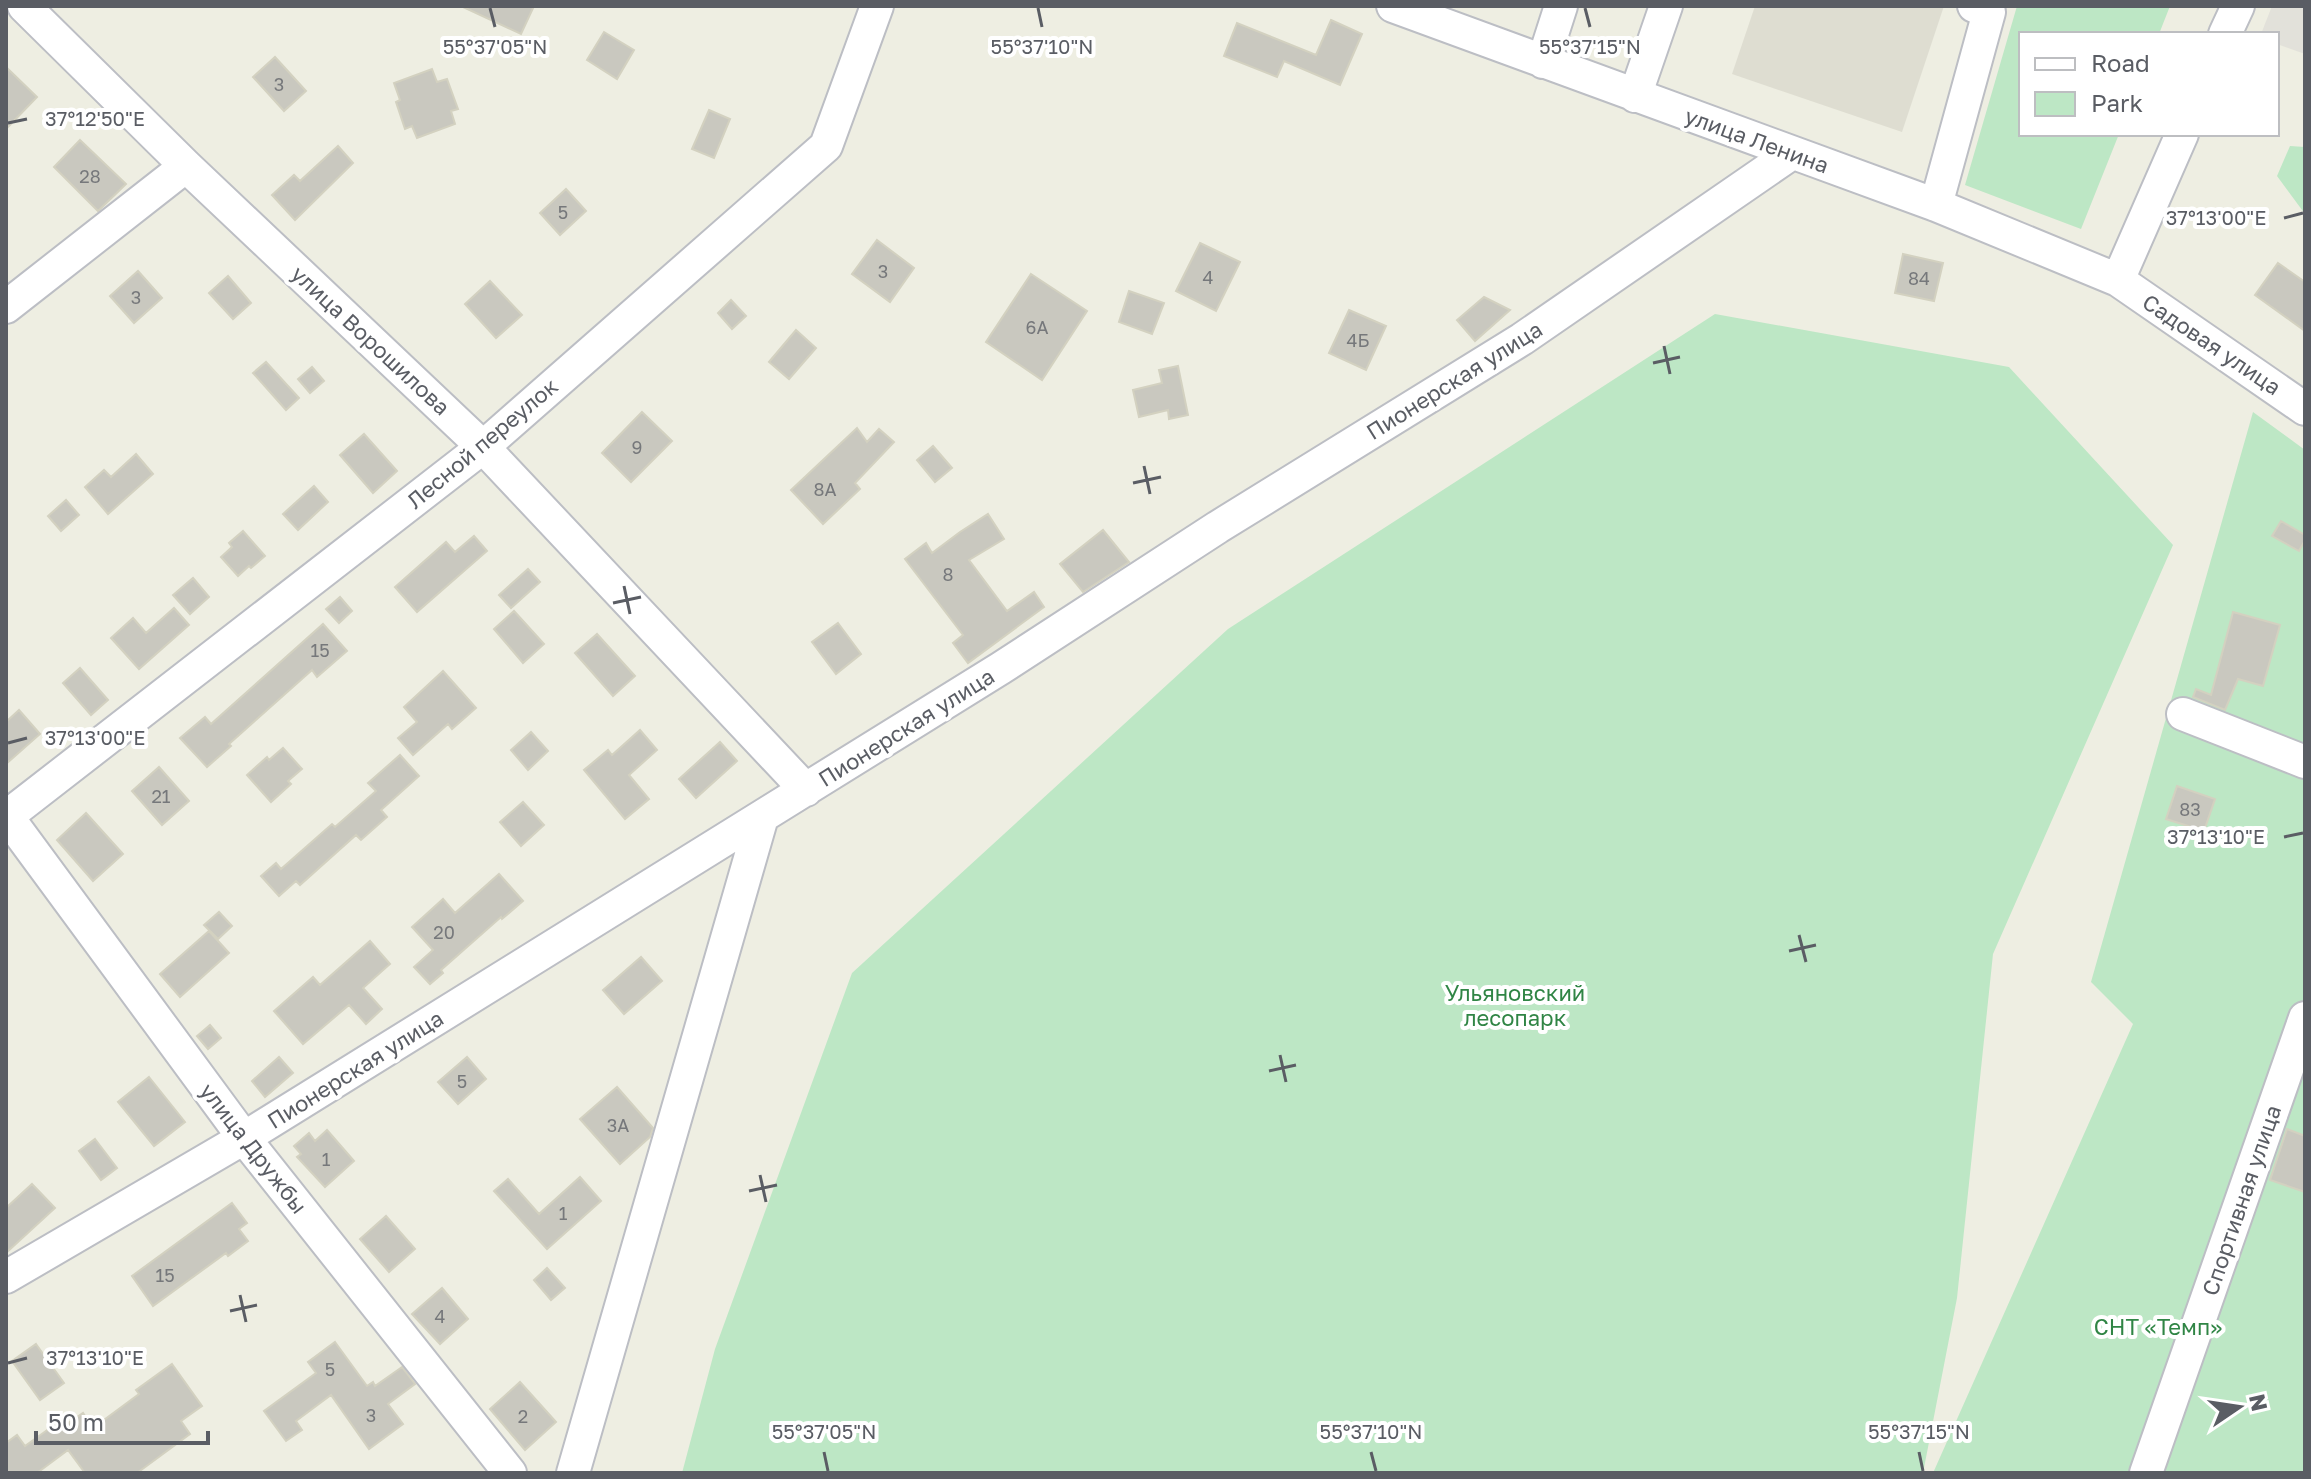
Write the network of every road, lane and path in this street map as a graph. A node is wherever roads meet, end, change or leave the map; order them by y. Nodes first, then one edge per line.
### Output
1 (24, 6) edge
2 (877, 6) edge
3 (1561, 6) edge
4 (1666, 6) edge
5 (1974, 6) edge
6 (2238, 6) edge
7 (1409, 9) edge
8 (2226, 32) edge
9 (1543, 62) junction
10 (1635, 96) junction
11 (2181, 136) edge
12 (1792, 153) junction
13 (186, 166) junction
14 (1936, 205) junction
15 (2118, 280) junction
16 (6, 307) edge
17 (2305, 409) edge
18 (483, 447) junction
19 (2183, 714) dead end
20 (2305, 762) edge
21 (806, 790) junction
22 (6, 816) edge
23 (762, 817) junction
24 (2305, 1018) edge
25 (244, 1138) junction
26 (6, 1277) edge
27 (510, 1473) edge
28 (573, 1473) edge
29 (2146, 1473) edge

1 - 13 street, улица Ворошилова
2 - 18 street, Лесной переулок
3 - 9 street
4 - 10 street
5 - 14 street
6 - 8 street
7 - 9 street, улица Ленина
9 - 10 street, улица Ленина
10 - 12 street, улица Ленина
11 - 15 street
12 - 14 street, улица Ленина
12 - 21 street, Пионерская улица
13 - 16 street
13 - 18 street, улица Ворошилова
14 - 15 street, улица Ленина
15 - 17 street, Садовая улица
18 - 21 street, улица Ворошилова
18 - 22 street, Лесной переулок
19 - 20 street
21 - 23 street, Пионерская улица
22 - 25 street, улица Дружбы
23 - 25 street, Пионерская улица
23 - 28 street
24 - 29 street, Спортивная улица
25 - 26 street, Пионерская улица
25 - 27 street, улица Дружбы

